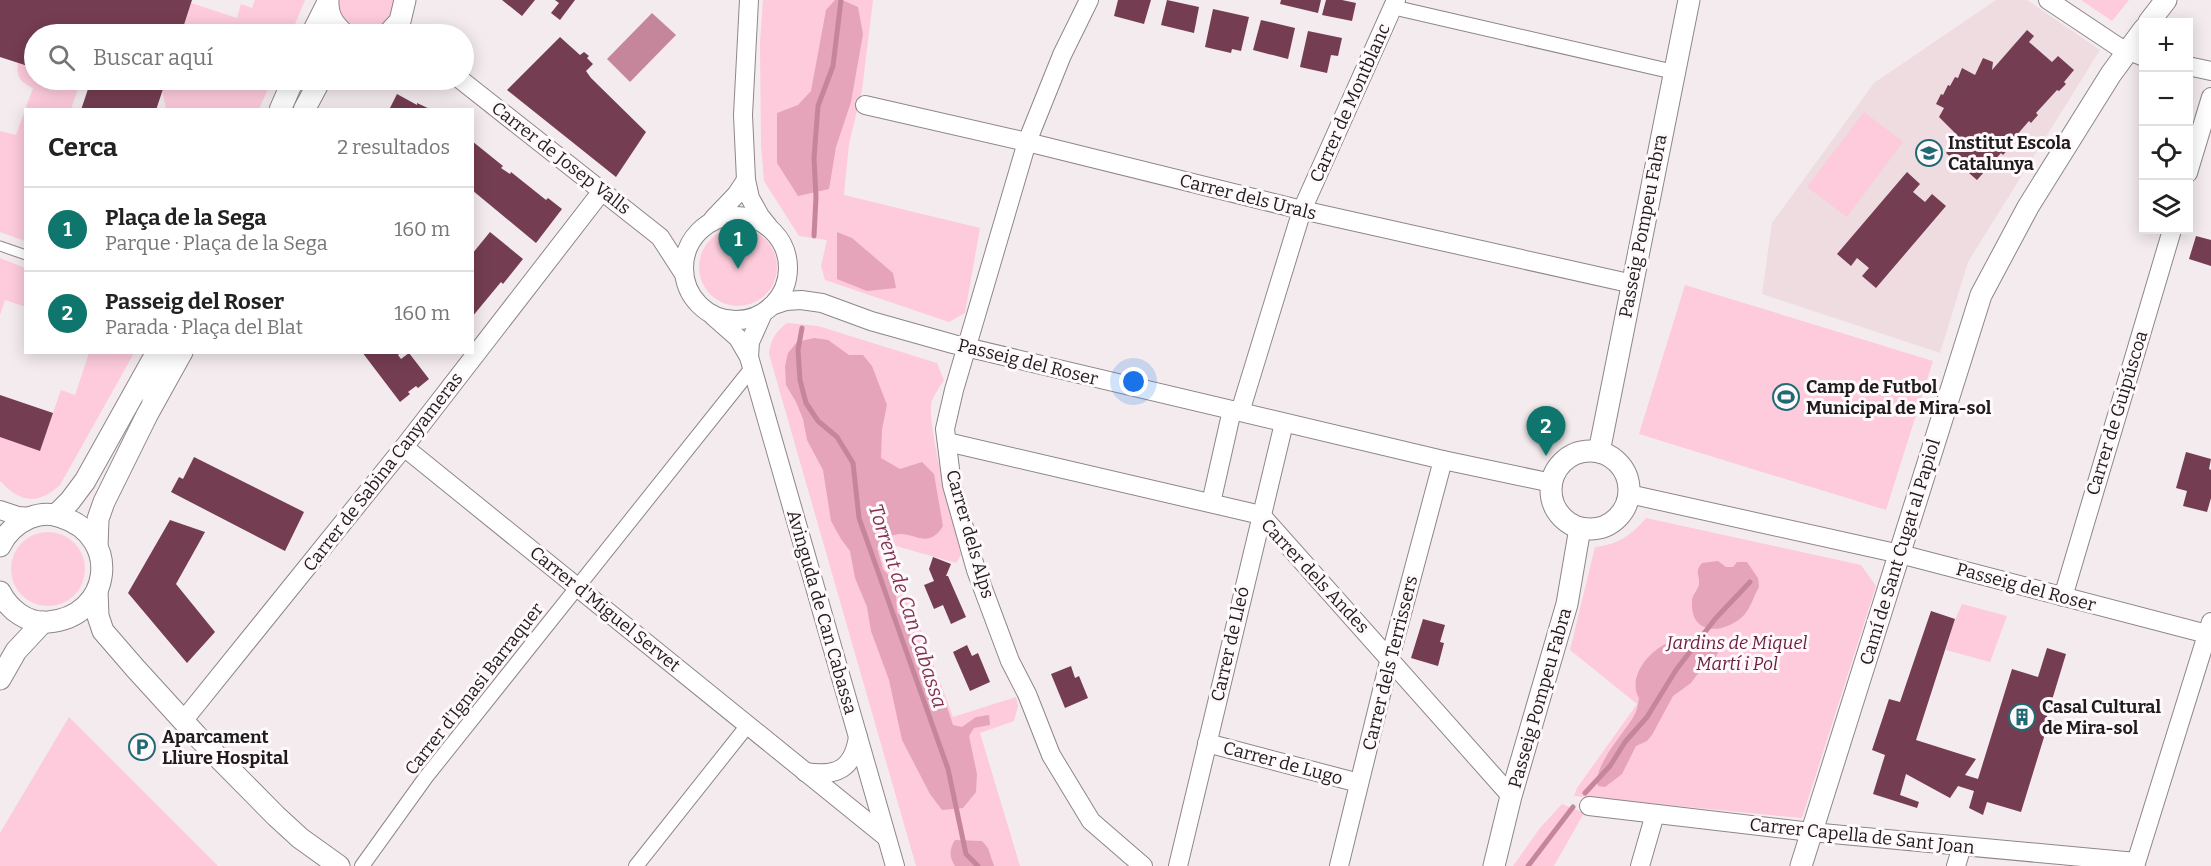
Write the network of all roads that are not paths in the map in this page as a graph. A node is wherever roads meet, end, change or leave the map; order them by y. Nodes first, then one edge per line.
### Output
1 (405, 0) edge
2 (749, 0) edge
3 (1089, 0) edge
4 (1689, 0) edge
5 (2048, 0) edge
6 (2166, 0) edge
7 (328, 2) edge
8 (1394, 4) edge
9 (2153, 18) edge
10 (317, 24) edge
11 (334, 24) edge
12 (400, 24) edge
13 (2135, 54) edge
14 (2193, 67) edge
15 (2211, 71) edge
16 (1674, 72) junction
17 (289, 90) edge
18 (315, 90) edge
19 (474, 90) edge
20 (2211, 97) edge
21 (865, 105) dead end
22 (281, 108) edge
23 (305, 108) edge
24 (1027, 142) junction
25 (2193, 156) edge
26 (746, 180) junction
27 (602, 191) junction
28 (1302, 210) junction
29 (709, 223) junction
30 (772, 230) junction
31 (2171, 234) edge
32 (694, 236) junction
33 (660, 237) junction
34 (0, 246) edge
35 (24, 254) edge
36 (788, 271) junction
37 (684, 274) junction
38 (1633, 284) junction
39 (822, 303) junction
40 (767, 310) junction
41 (713, 316) junction
42 (968, 347) junction
43 (156, 354) edge
44 (169, 354) edge
45 (181, 354) edge
46 (751, 362) junction
47 (1236, 411) junction
48 (147, 415) junction
49 (1284, 423) junction
50 (947, 442) junction
51 (404, 447) junction
52 (1599, 452) junction
53 (1443, 460) junction
54 (1552, 483) junction
55 (1629, 494) junction
56 (1211, 503) junction
57 (0, 510) edge
58 (56, 515) junction
59 (1261, 515) junction
60 (32, 517) junction
61 (1580, 528) junction
62 (0, 546) edge
63 (97, 546) junction
64 (1900, 554) junction
65 (577, 587) junction
66 (97, 591) junction
67 (2, 597) edge
68 (2063, 597) junction
69 (52, 622) junction
70 (2210, 630) edge
71 (103, 631) junction
72 (16, 651) junction
73 (1390, 658) junction
74 (0, 678) edge
75 (183, 721) junction
76 (748, 725) junction
77 (858, 736) junction
78 (1207, 743) junction
79 (805, 772) junction
80 (1359, 783) junction
81 (1511, 796) junction
82 (1589, 806) dead end
83 (1655, 814) junction
84 (1811, 832) junction
85 (886, 837) junction
86 (1962, 846) junction
87 (2135, 864) edge
88 (339, 866) edge
89 (362, 866) edge
90 (636, 866) edge
91 (895, 866) edge
92 (1143, 866) edge
93 (1178, 866) edge
94 (1339, 866) edge
95 (1494, 866) edge
96 (1640, 866) edge
97 (1801, 866) edge
98 (1956, 866) edge

1 - 12 street
2 - 26 street
3 - 24 street, Carrer dels Alps
4 - 16 street, Passeig Pompeu Fabra
5 - 13 street
6 - 9 street, Camí de Sant Cugat al Papiol
7 - 10 street
7 - 11 street
8 - 16 street
8 - 28 street, Carrer de Montblanc
13 - 64 street, Camí de Sant Cugat al Papiol
14 - 15 street
16 - 38 street, Passeig Pompeu Fabra
17 - 22 street
18 - 23 street
19 - 27 street, Carrer de Josep Valls
20 - 25 street
21 - 24 street, Carrer dels Urals
24 - 28 street, Carrer dels Urals
24 - 42 street, Carrer dels Alps
26 - 29 street
26 - 30 street
27 - 33 street, Carrer de Josep Valls
27 - 51 street, Carrer de Sabina Canyameras
28 - 38 street, Carrer dels Urals
28 - 47 street, Carrer de Montblanc
29 - 30 street
29 - 32 street
30 - 36 street
31 - 68 street, Carrer de Guipúscoa
32 - 33 street
32 - 37 street
33 - 37 street, Carrer de Josep Valls
34 - 35 lane
36 - 39 street, Passeig del Roser
36 - 40 street
37 - 41 street
38 - 52 street, Passeig Pompeu Fabra
39 - 40 street, Passeig del Roser
39 - 42 street, Passeig del Roser
40 - 41 street
40 - 46 street
41 - 46 street, Avinguda de Can Cabassa
42 - 47 street, Passeig del Roser
42 - 50 street, Carrer dels Alps
43 - 58 street
44 - 48 lane
45 - 48 street
46 - 65 street, Carrer d'Ignasi Barraquer
46 - 77 street, Avinguda de Can Cabassa
47 - 49 street, Passeig del Roser
47 - 56 street, Carrer de Montblanc
48 - 63 street
49 - 53 street, Passeig del Roser
49 - 59 street, Carrer de Lleó
50 - 56 street, Carrer dels Andes
50 - 92 street, Carrer dels Alps
51 - 65 street, Carrer d'Miguel Servet
51 - 75 street, Carrer de Sabina Canyameras
52 - 54 street
52 - 55 street
53 - 54 street, Passeig del Roser
53 - 73 street, Carrer dels Terrissers
54 - 61 street
55 - 61 street
55 - 64 street, Passeig del Roser
56 - 59 street, Carrer dels Andes
57 - 60 street
58 - 60 street
58 - 63 street
59 - 73 street, Carrer dels Andes
59 - 78 street, Carrer de Lleó
60 - 62 street
61 - 81 street, Passeig Pompeu Fabra
63 - 66 street
64 - 68 street, Passeig del Roser
64 - 84 street, Camí de Sant Cugat al Papiol
65 - 76 street, Carrer d'Miguel Servet
65 - 89 street, Carrer d'Ignasi Barraquer
66 - 69 street
66 - 71 street
67 - 69 street
67 - 72 street
68 - 70 street, Passeig del Roser
69 - 71 street
69 - 72 street
70 - 87 street
71 - 75 street
72 - 74 street
73 - 80 street, Carrer dels Terrissers
73 - 81 street, Carrer dels Andes
75 - 88 street
76 - 79 street, Carrer d'Miguel Servet
76 - 90 street
77 - 79 street
77 - 85 street, Avinguda de Can Cabassa
78 - 80 street, Carrer de Lugo
78 - 93 street, Carrer de Lleó
79 - 85 street, Carrer d'Miguel Servet
80 - 94 street, Carrer dels Terrissers
81 - 95 street, Passeig Pompeu Fabra
82 - 83 street, Carrer Capella de Sant Joan
83 - 84 street, Carrer Capella de Sant Joan
83 - 96 street
84 - 86 street, Carrer Capella de Sant Joan
84 - 97 street, Camí de Sant Cugat al Papiol
85 - 91 street, Avinguda de Can Cabassa
86 - 87 street, Carrer Capella de Sant Joan
86 - 98 street

